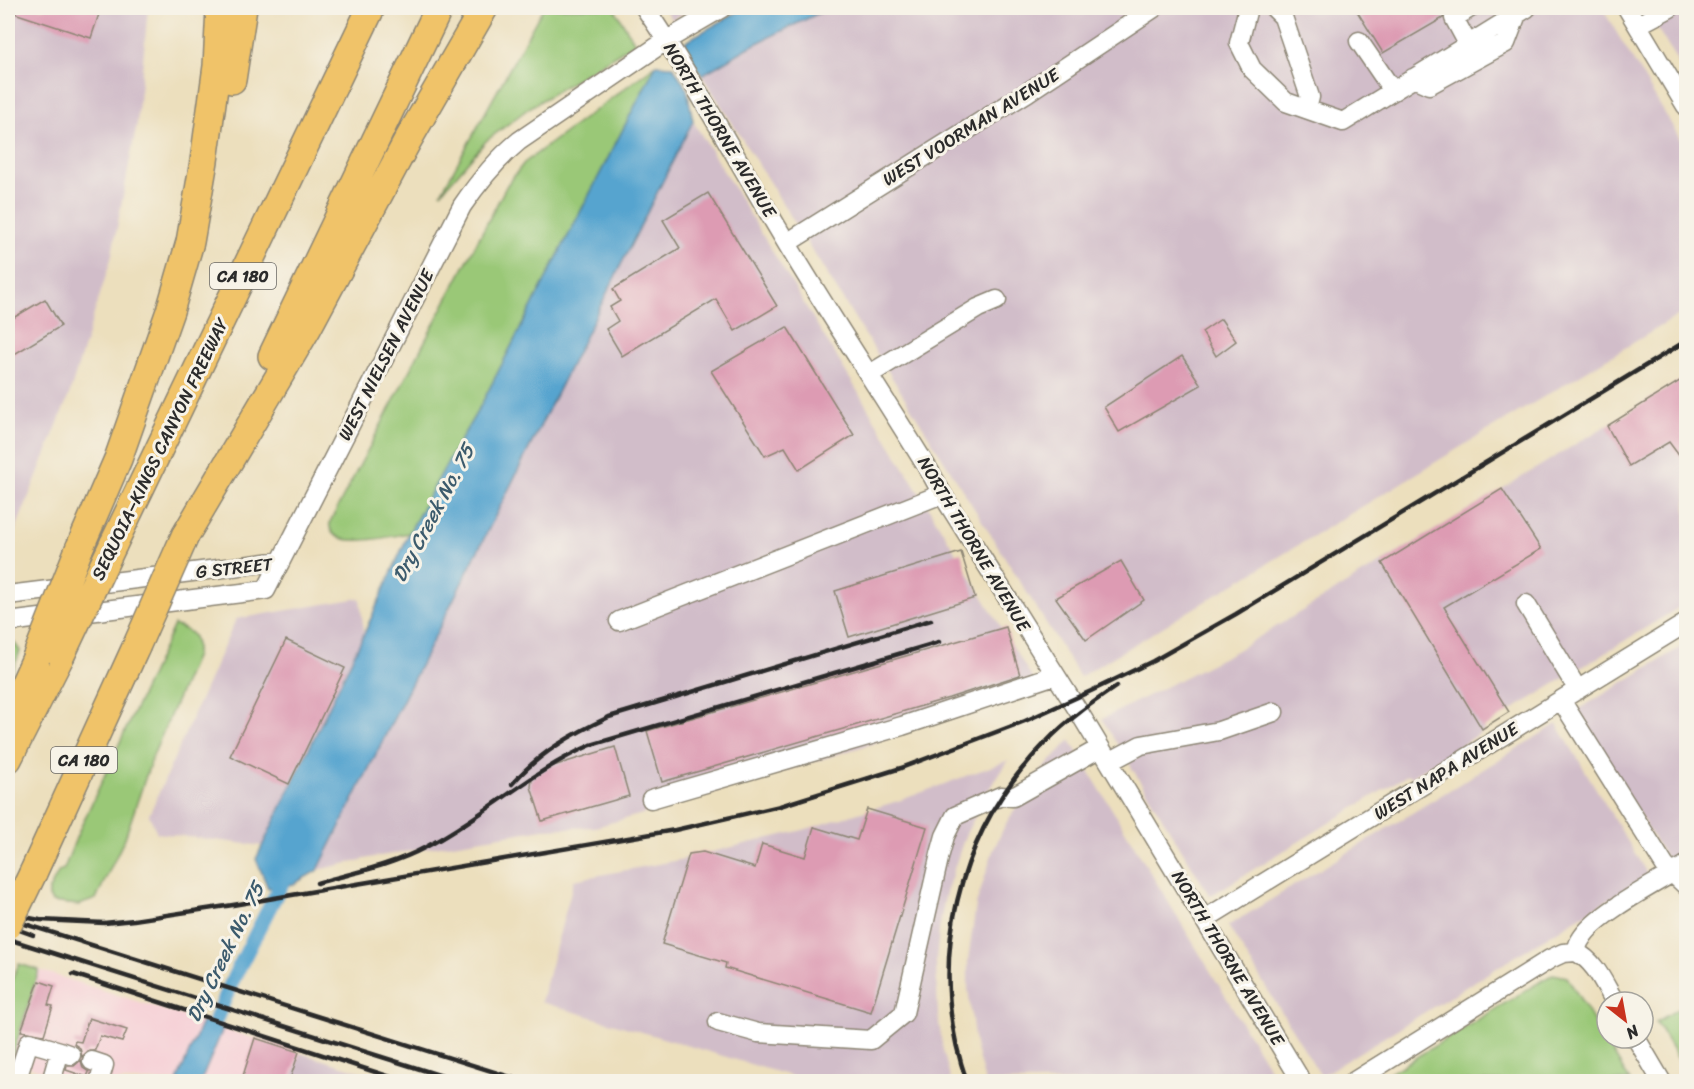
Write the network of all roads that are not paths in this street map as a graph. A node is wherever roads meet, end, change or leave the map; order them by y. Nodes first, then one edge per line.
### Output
1 (220, 8) edge
2 (243, 8) edge
3 (370, 8) edge
4 (438, 8) edge
5 (475, 8) edge
6 (484, 8) edge
7 (645, 8) edge
8 (722, 8) edge
9 (1154, 8) edge
10 (1248, 8) edge
11 (1274, 8) edge
12 (1470, 8) edge
13 (1627, 8) edge
14 (1670, 8) edge
15 (1522, 11) edge
16 (1638, 25) junction
17 (1359, 41) dead end
18 (670, 45) junction
19 (1470, 53) junction
20 (1393, 91) junction
21 (1686, 106) edge
22 (1307, 110) junction
23 (408, 140) junction
24 (190, 242) junction
25 (787, 243) junction
26 (997, 300) dead end
27 (870, 374) junction
28 (942, 494) junction
29 (185, 536) junction
30 (281, 561) junction
31 (8, 596) edge
32 (1526, 604) dead end
33 (619, 621) dead end
34 (8, 622) edge
35 (1686, 623) edge
36 (48, 657) junction
37 (1055, 675) junction
38 (1578, 690) junction
39 (1561, 700) junction
40 (1274, 712) dead end
41 (8, 721) edge
42 (1104, 755) junction
43 (8, 759) edge
44 (651, 800) dead end
45 (1679, 869) edge
46 (1686, 886) edge
47 (1204, 919) junction
48 (8, 925) edge
49 (1576, 952) junction
50 (1608, 990) edge
51 (718, 1022) dead end
52 (1643, 1050) edge
53 (92, 1061) dead end
54 (16, 1082) edge
55 (51, 1082) edge
56 (99, 1082) edge
57 (1302, 1082) edge
58 (1353, 1082) edge
59 (1662, 1082) edge

1 - 24 highway
2 - 24 highway
3 - 36 highway, SEQUOIA–KINGS CANYON FREEWAY / CA 180, bridge
4 - 29 highway, CA 180
5 - 23 highway
6 - 23 highway
7 - 18 street, NORTH THORNE AVENUE
8 - 18 street
9 - 25 street, WEST VOORMAN AVENUE
10 - 22 street
11 - 22 street
12 - 19 street
13 - 16 street
14 - 16 street
15 - 19 street
16 - 21 street
17 - 20 street
18 - 25 street, NORTH THORNE AVENUE
18 - 30 street, WEST NIELSEN AVENUE
19 - 20 street
20 - 22 street
23 - 29 highway
24 - 36 highway, bridge
25 - 27 street, NORTH THORNE AVENUE
26 - 27 street
27 - 28 street, NORTH THORNE AVENUE
28 - 33 street
28 - 37 street, NORTH THORNE AVENUE
29 - 48 highway, CA 180, bridge
30 - 31 street, G STREET
30 - 34 street, G STREET
32 - 38 street
35 - 38 street, WEST NAPA AVENUE
36 - 41 highway
36 - 43 highway, SEQUOIA–KINGS CANYON FREEWAY / CA 180
37 - 42 street, NORTH THORNE AVENUE
37 - 44 street
38 - 39 street, WEST NAPA AVENUE
39 - 45 street
39 - 47 street, WEST NAPA AVENUE
40 - 42 street
42 - 47 street, NORTH THORNE AVENUE
42 - 51 street
45 - 46 street
45 - 49 street
47 - 57 street, NORTH THORNE AVENUE
49 - 50 street
49 - 58 street
52 - 59 street
53 - 56 street
54 - 55 street

